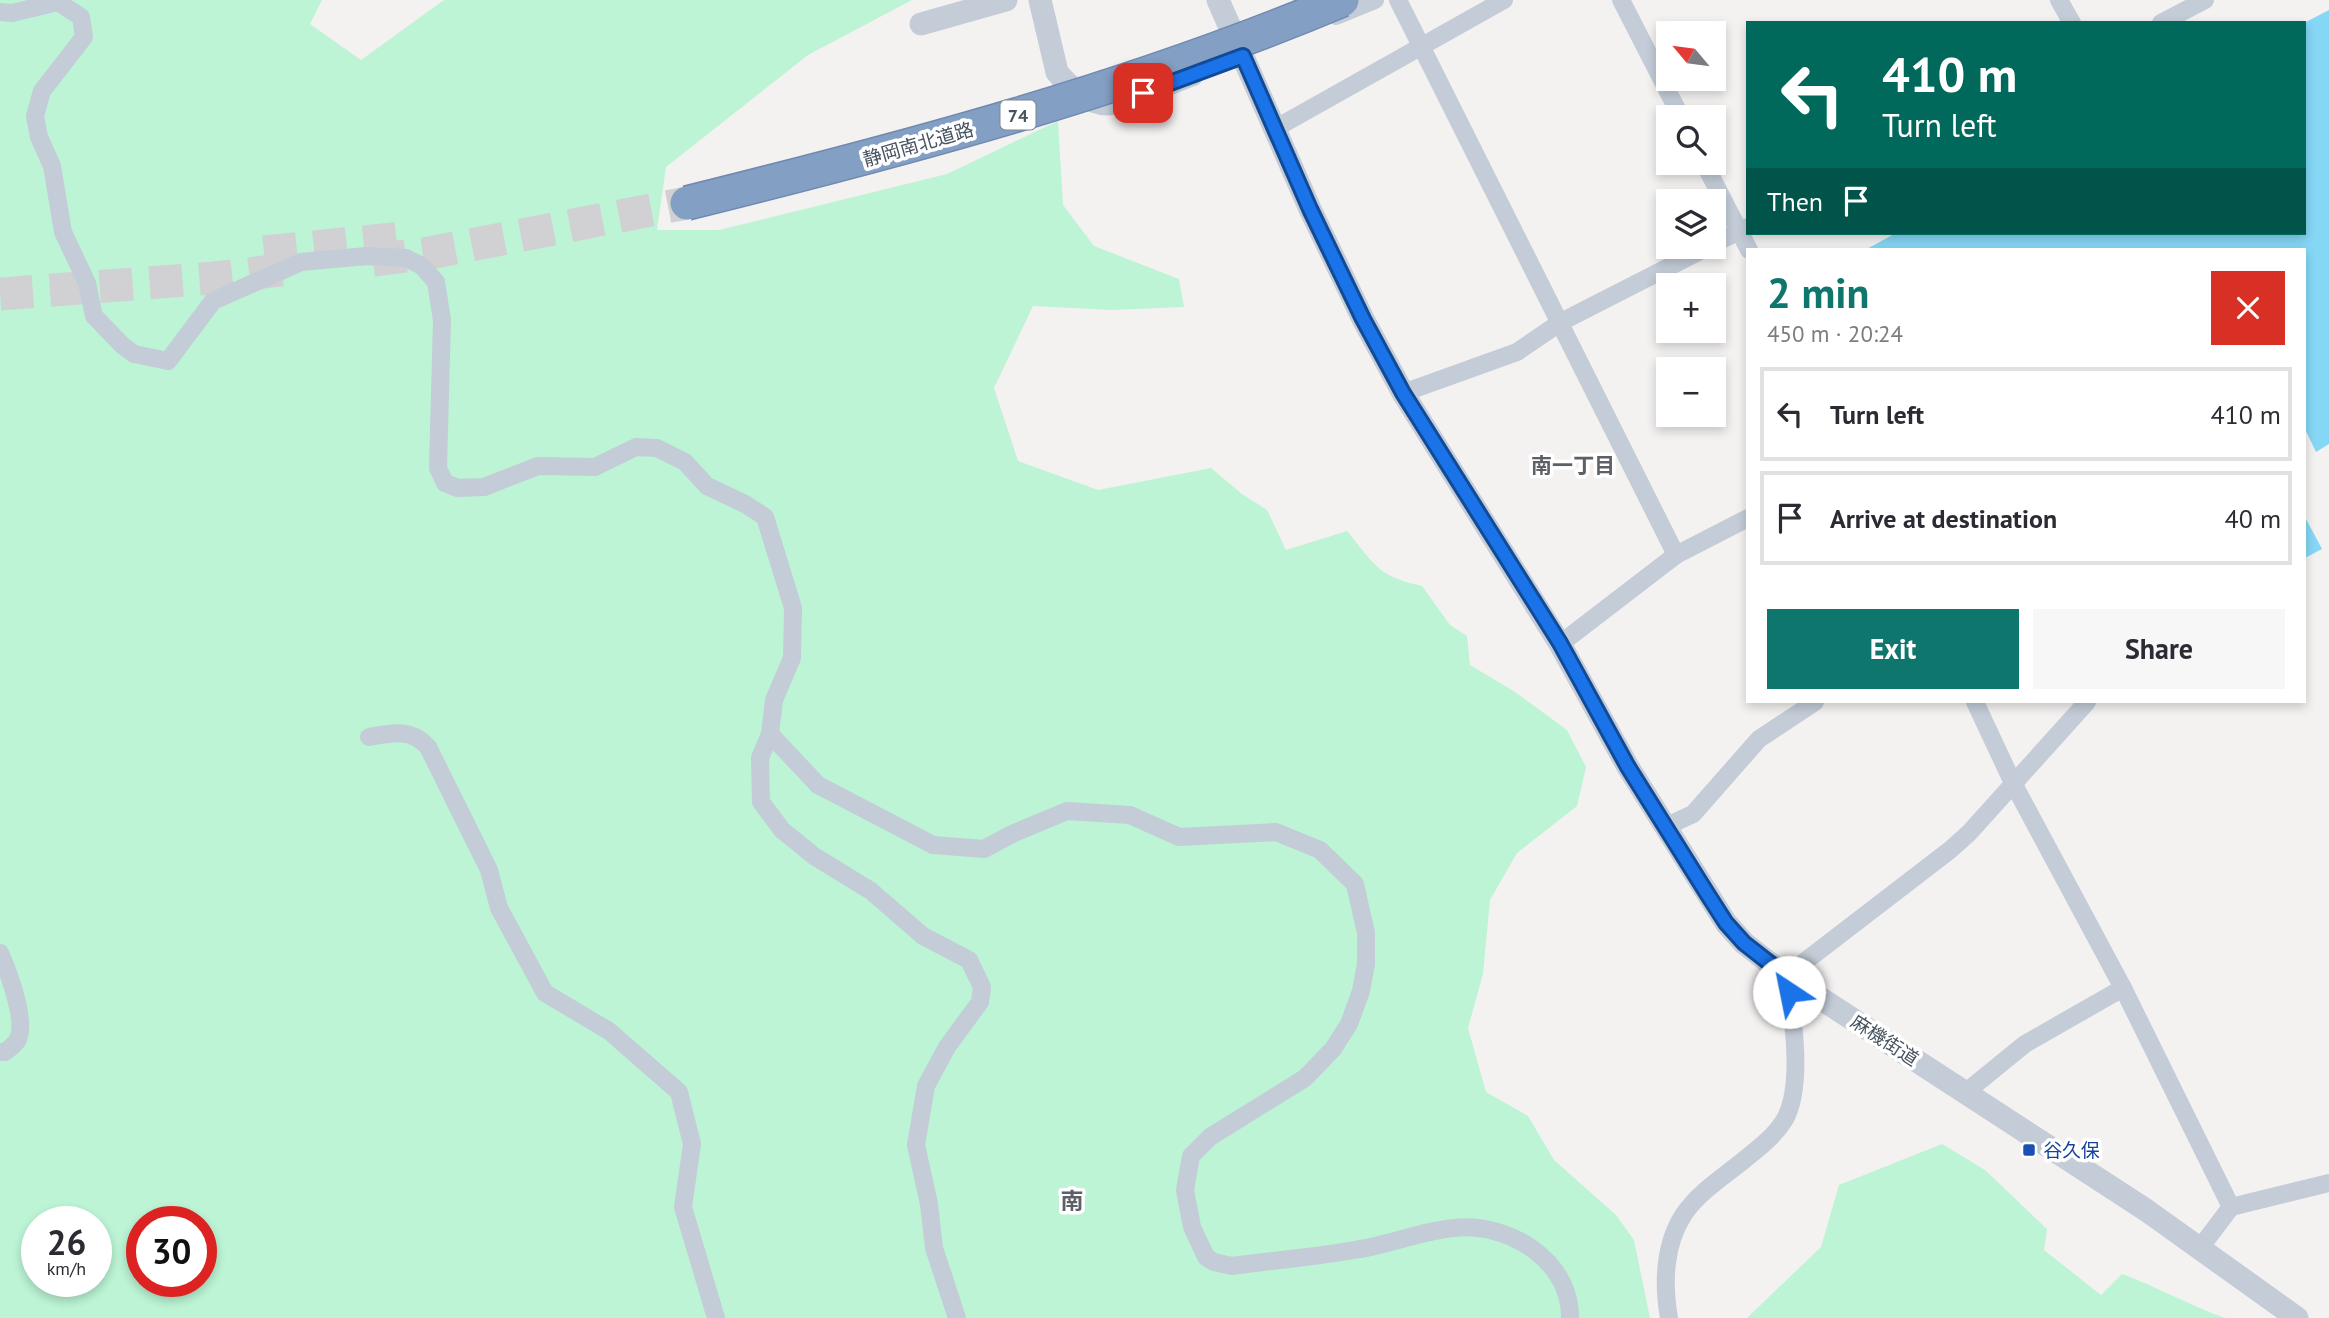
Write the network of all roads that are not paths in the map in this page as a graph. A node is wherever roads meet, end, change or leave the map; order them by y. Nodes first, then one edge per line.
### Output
1 (1006, 0) edge
2 (1040, 0) edge
3 (1218, 0) edge
4 (1316, 0) edge
5 (1342, 0) edge
6 (1375, 0) edge
7 (1398, 0) edge
8 (1504, 0) edge
9 (1621, 0) edge
10 (2059, 0) edge
11 (2206, 0) edge
12 (0, 12) edge
13 (2071, 21) edge
14 (2165, 21) edge
15 (920, 24) dead end
16 (1422, 47) junction
17 (1243, 56) junction
18 (1675, 105) edge
19 (1276, 128) junction
20 (1711, 175) edge
21 (1744, 229) edge
22 (1726, 238) edge
23 (1749, 248) edge
24 (1684, 259) edge
25 (1561, 322) junction
26 (1403, 393) junction
27 (1746, 519) edge
28 (1676, 555) junction
29 (1560, 643) junction
30 (1813, 703) edge
31 (1975, 703) edge
32 (2086, 703) edge
33 (770, 734) junction
34 (369, 737) dead end
35 (2013, 783) junction
36 (1667, 827) junction
37 (0, 953) edge
38 (1786, 976) junction
39 (2123, 988) junction
40 (0, 1052) edge
41 (1966, 1093) junction
42 (2329, 1183) edge
43 (2231, 1207) junction
44 (2200, 1248) junction
45 (716, 1318) edge
46 (957, 1318) edge
47 (1570, 1318) edge
48 (1669, 1318) edge
49 (2297, 1318) edge

1 - 15 street
2 - 17 street
3 - 17 street, 麻機街道
4 - 5 highway, 静岡南北道路 / 74, bridge
6 - 17 street
7 - 16 street
8 - 16 street
9 - 18 street
10 - 13 street
11 - 14 street
12 - 33 street
16 - 19 street
16 - 25 street
17 - 19 street, 麻機街道
19 - 26 street, 麻機街道
20 - 21 street
21 - 22 street
21 - 23 street
24 - 25 street
25 - 26 street
25 - 28 street
26 - 29 street, 麻機街道
27 - 28 street
28 - 29 street
29 - 36 street, 麻機街道
30 - 36 street
31 - 35 street
32 - 35 street
33 - 46 street
33 - 47 street
34 - 45 street
35 - 38 street
35 - 39 street
36 - 38 street, 麻機街道
37 - 40 street
38 - 41 street, 麻機街道
38 - 48 street
39 - 41 street
39 - 43 street
41 - 44 street, 麻機街道
42 - 43 street
43 - 44 street
44 - 49 street, 麻機街道

